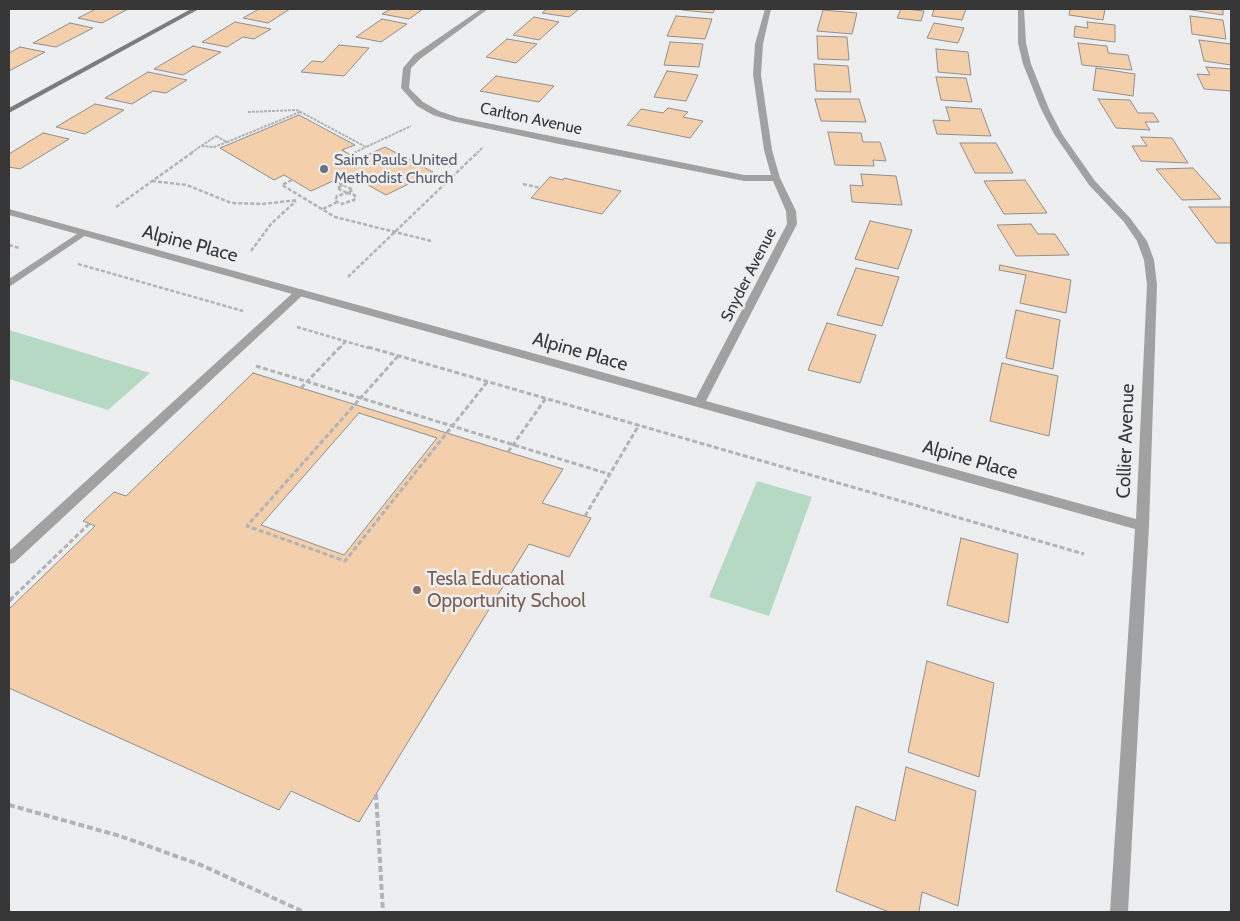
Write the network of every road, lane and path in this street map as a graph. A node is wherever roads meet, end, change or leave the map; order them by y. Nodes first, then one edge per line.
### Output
1 (196, 9) edge
2 (485, 9) edge
3 (768, 9) edge
4 (1021, 9) edge
5 (9, 111) edge
6 (248, 112) dead end
7 (300, 112) junction
8 (414, 125) dead end
9 (227, 142) junction
10 (487, 143) dead end
11 (202, 146) junction
12 (366, 147) junction
13 (350, 155) dead end
14 (426, 175) dead end
15 (355, 178) dead end
16 (776, 178) junction
17 (292, 180) dead end
18 (334, 180) dead end
19 (151, 181) junction
20 (343, 184) junction
21 (524, 184) dead end
22 (444, 185) junction
23 (541, 188) dead end
24 (347, 193) junction
25 (303, 198) junction
26 (298, 200) junction
27 (337, 202) junction
28 (116, 207) dead end
29 (323, 209) junction
30 (9, 212) edge
31 (395, 232) junction
32 (83, 233) junction
33 (431, 240) dead end
34 (9, 245) edge
35 (251, 250) dead end
36 (50, 256) junction
37 (348, 276) dead end
38 (9, 284) edge
39 (300, 292) junction
40 (271, 319) junction
41 (346, 341) junction
42 (398, 356) junction
43 (255, 366) dead end
44 (307, 381) junction
45 (488, 381) junction
46 (301, 388) dead end
47 (362, 397) junction
48 (546, 398) junction
49 (698, 403) junction
50 (639, 425) junction
51 (454, 426) junction
52 (513, 445) junction
53 (508, 452) dead end
54 (609, 474) junction
55 (585, 516) dead end
56 (90, 523) dead end
57 (1142, 526) junction
58 (1084, 554) dead end
59 (9, 559) edge
60 (9, 600) edge
61 (376, 794) dead end
62 (9, 805) edge
63 (304, 912) edge
64 (383, 912) edge
65 (1119, 912) edge

1 - 5 main road
2 - 16 street, Carlton Avenue
3 - 16 street, Snyder Avenue
4 - 57 street, Collier Avenue
6 - 7 path
7 - 9 path
7 - 12 path
8 - 12 path
9 - 11 path
9 - 11 path
10 - 22 path
11 - 19 path
12 - 13 path
14 - 22 path
15 - 20 path
16 - 49 street, Snyder Avenue
17 - 25 path
18 - 20 path
19 - 26 path
19 - 28 path
20 - 24 path
20 - 24 path
21 - 23 path
22 - 31 path
24 - 27 path
24 - 27 path
25 - 26 path
25 - 29 path
26 - 35 path
27 - 29 path
29 - 31 path
30 - 32 street, Alpine Place
31 - 33 path
31 - 37 path
32 - 36 street
32 - 39 street, Alpine Place
34 - 36 path
36 - 38 street
36 - 40 path
39 - 40 street
39 - 49 street, Alpine Place
40 - 41 path
40 - 59 street
41 - 42 path
41 - 44 path
42 - 45 path
42 - 47 path
43 - 44 path
44 - 46 path
44 - 47 path
45 - 48 path
45 - 51 path
47 - 51 path
47 - 51 path
48 - 50 path
48 - 52 path
49 - 57 street, Alpine Place
50 - 54 path
50 - 58 path
51 - 52 path
52 - 53 path
52 - 54 path
54 - 55 path
56 - 60 path
57 - 65 street, Collier Avenue
61 - 64 path
62 - 63 path

